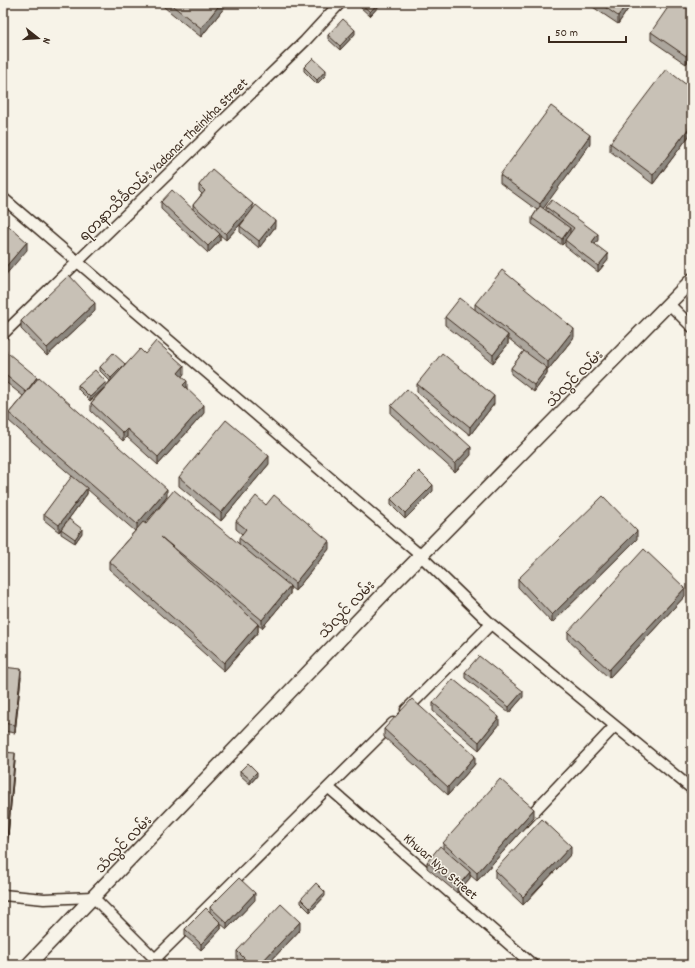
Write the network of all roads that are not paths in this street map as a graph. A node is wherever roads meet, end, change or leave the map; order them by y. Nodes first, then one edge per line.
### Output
1 (340, 3) edge
2 (3, 198) edge
3 (78, 261) junction
4 (692, 280) edge
5 (669, 304) junction
6 (692, 327) edge
7 (3, 334) edge
8 (420, 556) junction
9 (492, 624) junction
10 (614, 726) junction
11 (329, 788) junction
12 (692, 789) edge
13 (518, 828) edge
14 (3, 894) edge
15 (93, 897) junction
16 (158, 962) edge
17 (28, 965) edge
18 (533, 965) edge

1 - 3 street, ရတနာသိင်္ခလမ်း Yadanar Theinkha Street
2 - 3 street
3 - 7 street, ရတနာသိင်္ခလမ်း Yadanar Theinkha Street
3 - 8 street
4 - 5 street, သံလွင် လမ်း
5 - 6 street
5 - 8 street, သံလွင် လမ်း
8 - 9 street
8 - 15 street, သံလွင် လမ်း
9 - 10 street
9 - 11 street
10 - 12 street
10 - 13 street
11 - 16 street
11 - 18 street, Khwar Nyo Street
14 - 15 street
15 - 16 street
15 - 17 street, သံလွင် လမ်း

